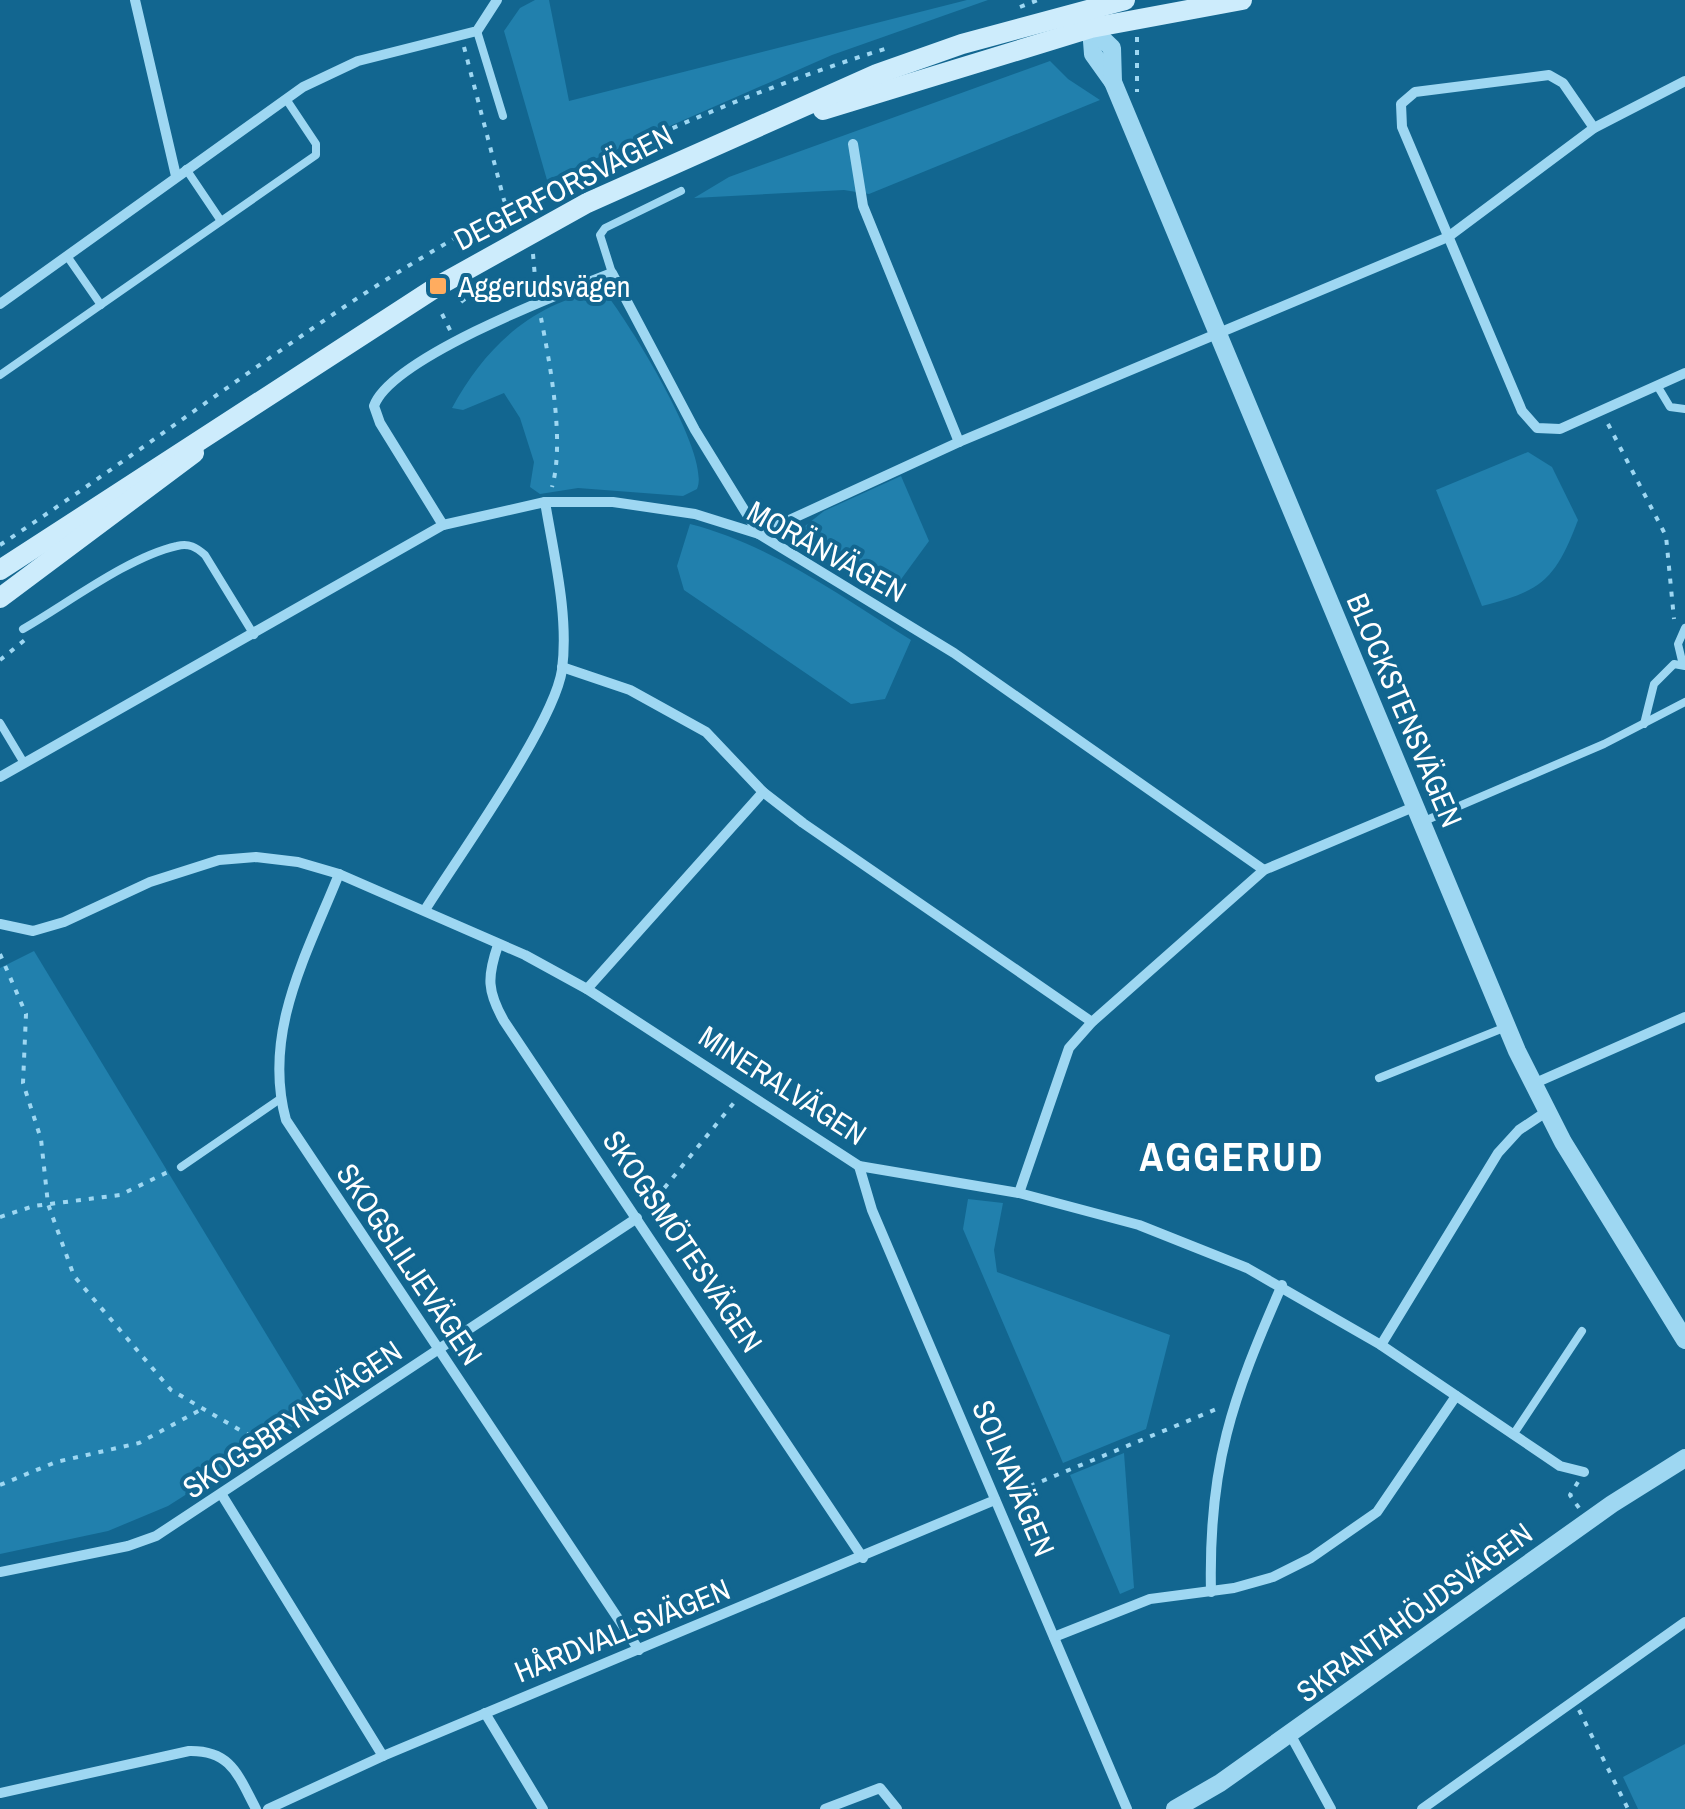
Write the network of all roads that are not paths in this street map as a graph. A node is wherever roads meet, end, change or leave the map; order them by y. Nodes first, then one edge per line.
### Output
1 (136, 0) edge
2 (497, 0) edge
3 (1125, 0) edge
4 (1242, 0) edge
5 (1083, 10) edge
6 (477, 30) junction
7 (1685, 81) edge
8 (286, 100) junction
9 (502, 116) dead end
10 (1594, 128) junction
11 (854, 144) dead end
12 (181, 172) junction
13 (681, 191) dead end
14 (222, 221) junction
15 (1448, 237) junction
16 (67, 256) junction
17 (612, 273) junction
18 (0, 304) edge
19 (101, 304) junction
20 (1218, 332) junction
21 (1685, 373) edge
22 (0, 375) edge
23 (1658, 386) junction
24 (1685, 409) edge
25 (209, 437) junction
26 (959, 442) junction
27 (545, 502) junction
28 (443, 525) junction
29 (758, 534) junction
30 (0, 570) edge
31 (0, 598) edge
32 (1685, 628) edge
33 (23, 629) road end
34 (254, 635) junction
35 (1684, 666) edge
36 (562, 667) junction
37 (1685, 702) edge
38 (0, 722) edge
39 (1644, 724) junction
40 (24, 763) junction
41 (0, 776) edge
42 (763, 792) junction
43 (1419, 814) junction
44 (1264, 870) junction
45 (339, 874) junction
46 (425, 910) junction
47 (0, 924) edge
48 (498, 945) junction
49 (588, 989) junction
50 (1685, 1017) edge
51 (1092, 1022) junction
52 (1506, 1027) junction
53 (1379, 1078) dead end
54 (1533, 1084) junction
55 (280, 1099) junction
56 (1546, 1112) junction
57 (859, 1166) junction
58 (181, 1167) road end
59 (1018, 1193) junction
60 (637, 1218) junction
61 (1282, 1285) junction
62 (1582, 1331) dead end
63 (1685, 1340) edge
64 (1381, 1346) junction
65 (438, 1352) junction
66 (1456, 1396) junction
67 (1513, 1435) junction
68 (1685, 1458) edge
69 (1584, 1472) road end
70 (222, 1496) junction
71 (996, 1500) junction
72 (864, 1558) junction
73 (0, 1572) edge
74 (1211, 1592) junction
75 (1685, 1622) edge
76 (1054, 1637) junction
77 (639, 1650) junction
78 (485, 1714) junction
79 (1290, 1734) junction
80 (383, 1756) junction
81 (0, 1793) edge
82 (256, 1809) edge
83 (268, 1809) edge
84 (543, 1809) edge
85 (826, 1809) edge
86 (897, 1809) edge
87 (1127, 1809) edge
88 (1175, 1809) edge
89 (1332, 1809) edge
90 (1422, 1809) edge

1 - 12 street
2 - 6 street
3 - 5 main road, DEGERFORSVÄGEN
4 - 5 main road, DEGERFORSVÄGEN
5 - 20 street, BLOCKSTENSVÄGEN
5 - 25 main road, DEGERFORSVÄGEN
6 - 8 street
6 - 9 lane
7 - 10 street
8 - 12 street
8 - 14 lane
10 - 15 street
10 - 15 street
11 - 26 street
12 - 14 lane
12 - 16 street
13 - 17 lane
14 - 19 lane
15 - 20 street
15 - 23 street
16 - 18 street
16 - 19 lane
17 - 28 street
17 - 29 street
19 - 22 lane
20 - 26 street
20 - 43 street, BLOCKSTENSVÄGEN
21 - 23 street
23 - 24 lane
25 - 30 main road, DEGERFORSVÄGEN
25 - 31 main road, DEGERFORSVÄGEN
26 - 29 street
27 - 28 street, MORÄNVÄGEN
27 - 29 street, MORÄNVÄGEN
27 - 36 street
28 - 34 street, MORÄNVÄGEN
29 - 44 street, MORÄNVÄGEN
32 - 35 lane
33 - 34 lane
34 - 40 street, MORÄNVÄGEN
35 - 39 lane
36 - 42 street
36 - 46 street
37 - 39 lane
38 - 40 lane
39 - 43 lane
40 - 41 street, MORÄNVÄGEN
42 - 49 street
42 - 51 street
43 - 44 street
43 - 52 street, BLOCKSTENSVÄGEN
44 - 51 street
45 - 46 street, MINERALVÄGEN
45 - 47 street, MINERALVÄGEN
45 - 55 street, SKOGSLILJEVÄGEN
46 - 48 street, MINERALVÄGEN
48 - 49 street, MINERALVÄGEN
48 - 60 street, SKOGSMÖTESVÄGEN
49 - 57 street, MINERALVÄGEN
50 - 54 street
51 - 59 street
52 - 53 lane
52 - 54 street, BLOCKSTENSVÄGEN
54 - 56 street, BLOCKSTENSVÄGEN
55 - 58 lane
55 - 65 street, SKOGSLILJEVÄGEN
56 - 63 street, BLOCKSTENSVÄGEN
56 - 64 street
57 - 59 street, MINERALVÄGEN
57 - 71 street, SOLNAVÄGEN
59 - 61 street, MINERALVÄGEN
60 - 65 street, SKOGSBRYNSVÄGEN
60 - 72 street, SKOGSMÖTESVÄGEN
61 - 64 street, MINERALVÄGEN
61 - 74 street
62 - 67 lane
64 - 66 street, MINERALVÄGEN
65 - 70 street, SKOGSBRYNSVÄGEN
65 - 77 street, SKOGSLILJEVÄGEN
66 - 67 street, MINERALVÄGEN
66 - 74 street
67 - 69 street, MINERALVÄGEN
68 - 79 street, SKRANTAHÖJDSVÄGEN
70 - 73 street, SKOGSBRYNSVÄGEN
70 - 80 street
71 - 72 street, HÅRDVALLSVÄGEN
71 - 76 street, SOLNAVÄGEN
72 - 77 street, HÅRDVALLSVÄGEN
74 - 76 street
75 - 90 street
76 - 87 street, SOLNAVÄGEN
77 - 78 street, HÅRDVALLSVÄGEN
78 - 80 street, HÅRDVALLSVÄGEN
78 - 84 street
79 - 88 street, SKRANTAHÖJDSVÄGEN
79 - 89 street
80 - 83 street, HÅRDVALLSVÄGEN
81 - 82 street
85 - 86 street

